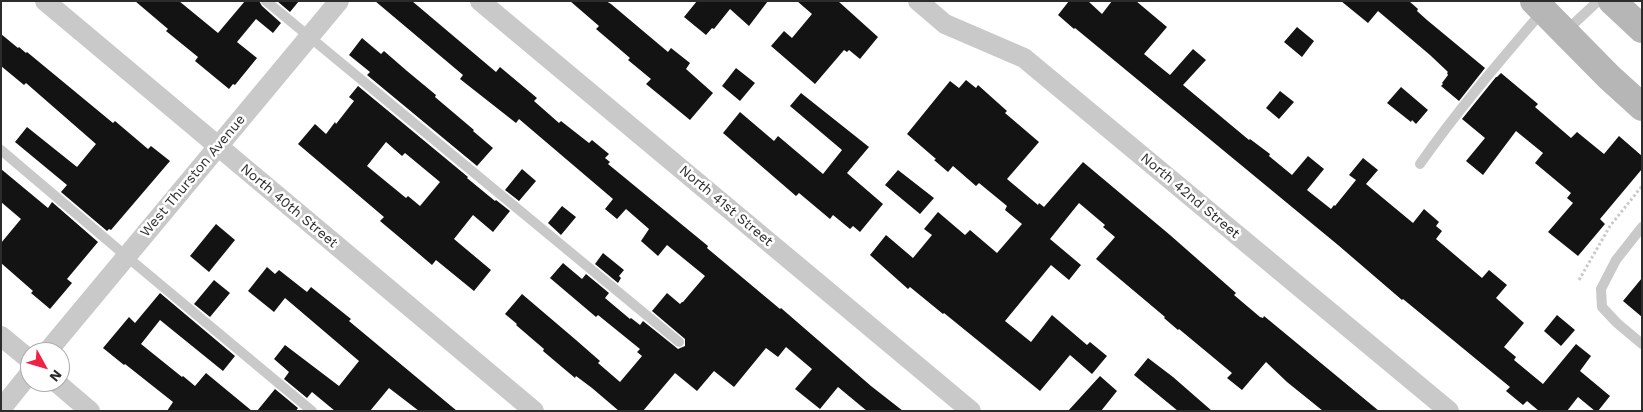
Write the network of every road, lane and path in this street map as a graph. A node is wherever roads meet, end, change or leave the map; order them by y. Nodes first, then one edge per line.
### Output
1 (45, 1) edge
2 (266, 1) edge
3 (339, 1) edge
4 (480, 1) edge
5 (918, 1) edge
6 (1598, 1) edge
7 (1612, 1) edge
8 (1533, 5) edge
9 (1642, 28) edge
10 (1566, 32) junction
11 (311, 37) junction
12 (1642, 107) edge
13 (218, 147) junction
14 (1, 150) edge
15 (1420, 164) dead end
16 (1642, 186) edge
17 (1642, 227) edge
18 (126, 256) junction
19 (1579, 280) dead end
20 (1, 336) edge
21 (55, 342) edge
22 (679, 342) dead end
23 (1642, 344) edge
24 (20, 352) edge
25 (20, 385) edge
26 (68, 392) edge
27 (1, 409) edge
28 (90, 411) edge
29 (312, 411) edge
30 (534, 411) edge
31 (971, 411) edge
32 (1449, 411) edge

1 - 13 street, North 40th Street
2 - 11 lane
3 - 11 street, West Thurston Avenue
4 - 31 street, North 41st Street
5 - 32 street, North 42nd Street
6 - 10 lane
7 - 9 main road
8 - 10 main road
8 - 15 lane
10 - 12 main road
11 - 13 street, West Thurston Avenue
11 - 22 lane
13 - 18 street, West Thurston Avenue
13 - 30 street, North 40th Street
14 - 18 lane
16 - 19 path
17 - 23 lane
18 - 21 street, West Thurston Avenue
18 - 29 lane
20 - 24 street
25 - 27 street
26 - 28 street

